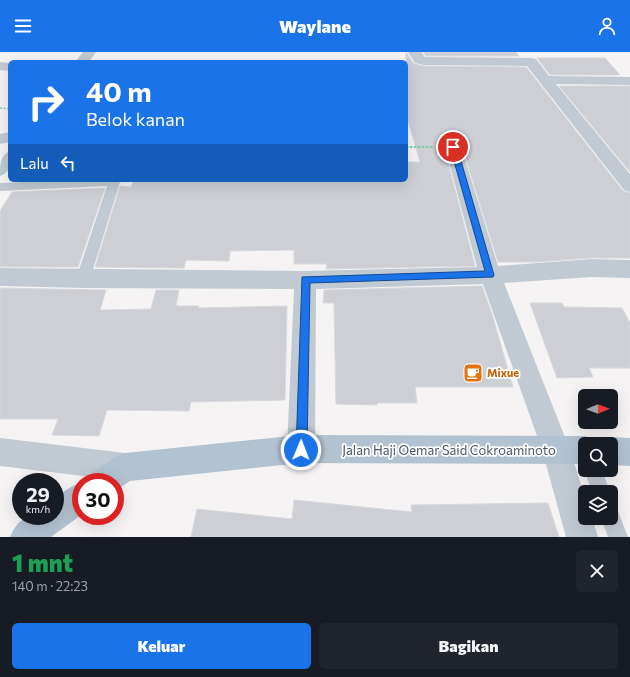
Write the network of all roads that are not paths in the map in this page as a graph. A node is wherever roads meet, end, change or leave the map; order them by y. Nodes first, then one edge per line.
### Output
1 (90, 52) edge
2 (414, 52) edge
3 (84, 60) edge
4 (547, 80) junction
5 (630, 81) edge
6 (453, 147) road end
7 (630, 186) edge
8 (0, 187) edge
9 (630, 269) edge
10 (490, 275) junction
11 (0, 277) edge
12 (83, 279) junction
13 (305, 280) junction
14 (301, 450) junction
15 (556, 450) junction
16 (578, 450) edge
17 (618, 451) edge
18 (0, 452) edge
19 (630, 452) edge
20 (126, 467) junction
21 (117, 473) edge
22 (42, 525) edge
23 (614, 525) edge
24 (26, 537) edge
25 (582, 537) edge
26 (618, 537) edge

1 - 3 street
2 - 4 street
4 - 5 street
4 - 7 street
6 - 10 street
8 - 12 lane
9 - 10 street
10 - 13 street
10 - 15 street
11 - 12 street
12 - 13 street
13 - 14 street
14 - 15 main road, Jalan Haji Oemar Said Cokroaminoto
14 - 20 main road, Jalan Haji Oemar Said Cokroaminoto
15 - 16 main road, Jalan Haji Oemar Said Cokroaminoto
15 - 25 street
17 - 19 main road
18 - 20 street
20 - 21 main road, Jalan Haji Oemar Said Cokroaminoto
22 - 24 main road
23 - 26 lane

